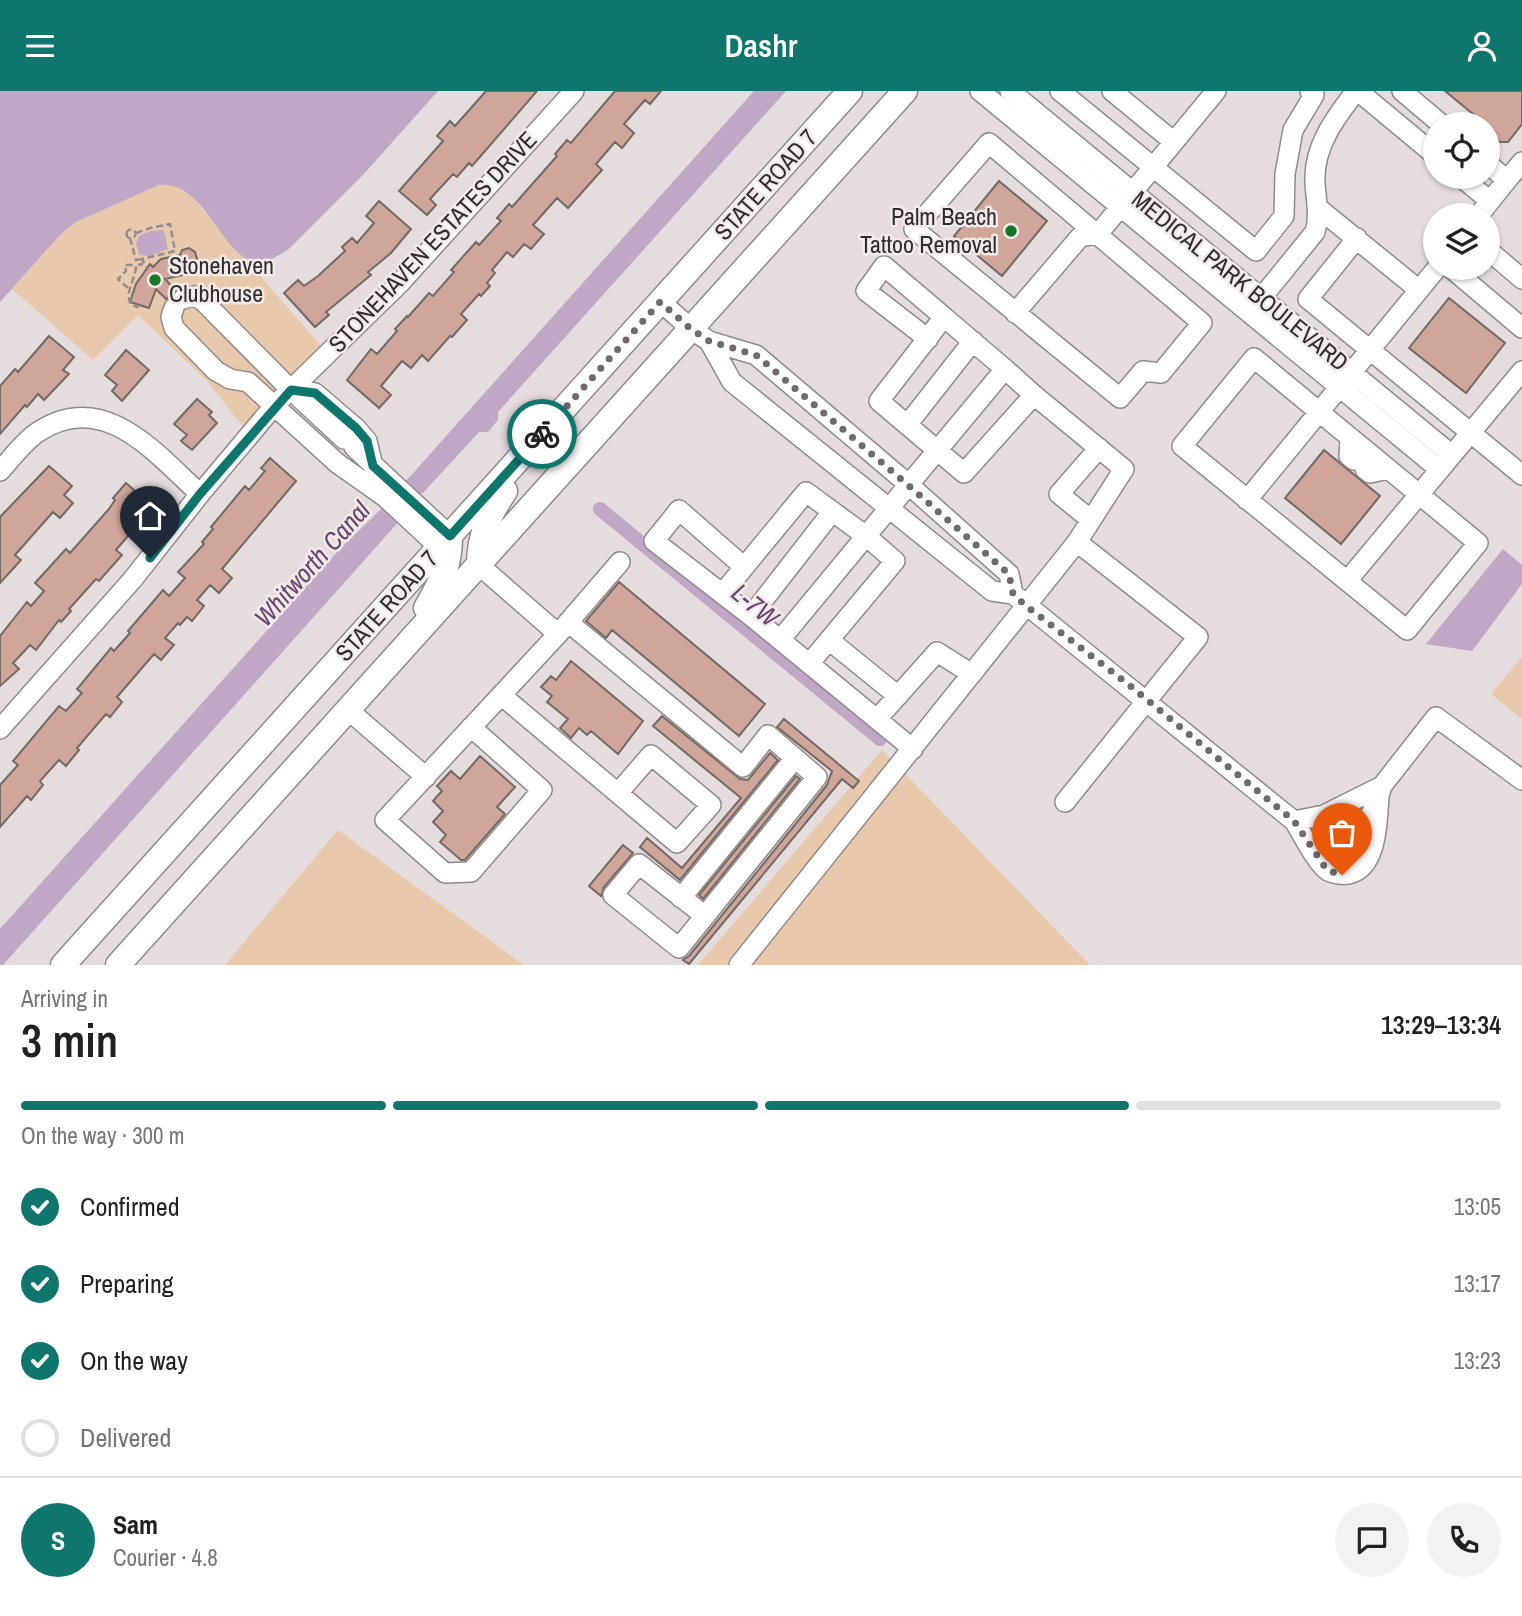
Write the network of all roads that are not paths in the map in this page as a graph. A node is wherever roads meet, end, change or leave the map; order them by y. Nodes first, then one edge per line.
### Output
1 (574, 91) edge
2 (850, 91) edge
3 (887, 91) edge
4 (905, 91) edge
5 (980, 91) edge
6 (1010, 91) edge
7 (1060, 91) edge
8 (1112, 91) edge
9 (1127, 91) edge
10 (1216, 91) edge
11 (1310, 91) edge
12 (1357, 91) edge
13 (1402, 91) edge
14 (1427, 112) edge
15 (1022, 114) junction
16 (1176, 139) junction
17 (1423, 145) edge
18 (1522, 162) edge
19 (1154, 166) junction
20 (1500, 174) edge
21 (1507, 180) junction
22 (820, 187) junction
23 (1470, 189) edge
24 (1126, 200) junction
25 (1481, 203) edge
26 (1489, 203) edge
27 (1317, 207) junction
28 (1098, 235) junction
29 (1357, 238) junction
30 (1500, 260) edge
31 (1522, 279) edge
32 (1427, 280) edge
33 (1465, 280) edge
34 (1419, 290) junction
35 (660, 302) junction
36 (1255, 306) junction
37 (1015, 313) junction
38 (944, 317) junction
39 (1522, 328) edge
40 (700, 335) junction
41 (928, 339) junction
42 (972, 341) junction
43 (1370, 351) junction
44 (265, 364) junction
45 (1005, 369) junction
46 (1522, 370) edge
47 (1346, 380) junction
48 (248, 382) junction
49 (291, 390) junction
50 (1034, 395) junction
51 (274, 406) junction
52 (1318, 412) junction
53 (907, 425) junction
54 (342, 431) junction
55 (544, 431) junction
56 (1470, 433) junction
57 (1350, 439) junction
58 (314, 442) junction
59 (1099, 448) junction
60 (937, 450) junction
61 (1446, 462) junction
62 (373, 466) junction
63 (1388, 469) junction
64 (0, 471) edge
65 (1522, 475) edge
66 (908, 485) junction
67 (390, 492) junction
68 (200, 494) junction
69 (1419, 494) junction
70 (1247, 500) junction
71 (890, 507) junction
72 (832, 512) junction
73 (1091, 520) junction
74 (866, 536) junction
75 (445, 542) junction
76 (1077, 542) junction
77 (620, 562) dead end
78 (479, 565) junction
79 (743, 566) junction
80 (1347, 581) junction
81 (722, 594) junction
82 (1019, 599) junction
83 (751, 616) junction
84 (563, 628) junction
85 (780, 640) junction
86 (829, 640) junction
87 (401, 651) junction
88 (809, 664) junction
89 (972, 674) junction
90 (501, 695) junction
91 (898, 696) junction
92 (1146, 699) junction
93 (347, 709) junction
94 (877, 719) junction
95 (471, 727) junction
96 (0, 729) edge
97 (913, 749) junction
98 (795, 758) junction
99 (426, 777) junction
100 (1522, 781) edge
101 (1381, 792) junction
102 (618, 793) junction
103 (1065, 802) dead end
104 (1342, 806) junction
105 (1294, 821) junction
106 (1360, 831) junction
107 (1308, 844) junction
108 (681, 898) junction
109 (705, 916) junction
110 (63, 965) edge
111 (118, 965) edge
112 (739, 965) edge

1 - 49 street, STONEHAVEN ESTATES DRIVE
2 - 35 main road, STATE ROAD 7
3 - 22 main road
4 - 22 main road, STATE ROAD 7
5 - 15 street, MEDICAL PARK BOULEVARD
6 - 15 street, MEDICAL PARK BOULEVARD
7 - 19 street
8 - 16 street
9 - 16 street
10 - 16 street
11 - 19 street
12 - 17 street
12 - 27 street
13 - 14 street
15 - 24 street, MEDICAL PARK BOULEVARD
16 - 19 street
18 - 21 street
19 - 24 street
20 - 21 street
21 - 26 street
22 - 40 main road, STATE ROAD 7
23 - 25 street
24 - 28 street
24 - 36 street, MEDICAL PARK BOULEVARD
27 - 29 street
27 - 36 street
28 - 37 street
28 - 37 street
28 - 37 street
29 - 34 street
29 - 43 street
30 - 31 street
32 - 34 street
33 - 39 street
34 - 43 street
35 - 40 street
35 - 55 main road, STATE ROAD 7
36 - 47 street, MEDICAL PARK BOULEVARD
38 - 41 street
38 - 41 street
38 - 42 street
40 - 66 street
40 - 71 street
40 - 78 main road, STATE ROAD 7
41 - 53 street
42 - 45 street
42 - 53 street
43 - 47 street
43 - 56 street
44 - 48 street
44 - 48 street
44 - 49 street
45 - 50 street
45 - 60 street
46 - 56 street
47 - 52 street
47 - 61 street, MEDICAL PARK BOULEVARD
48 - 51 street
49 - 51 street, STONEHAVEN ESTATES DRIVE
49 - 54 street
50 - 59 street
50 - 60 street
51 - 58 street
51 - 68 street, STONEHAVEN ESTATES DRIVE
52 - 57 street
52 - 70 street
52 - 70 street
53 - 60 street
54 - 58 street
54 - 62 street
54 - 62 street
55 - 75 main road, STATE ROAD 7
55 - 78 main road
56 - 61 street
56 - 65 street
57 - 63 street
57 - 63 street
58 - 67 street
59 - 73 street
59 - 73 street
60 - 66 street
61 - 69 street
62 - 67 street
63 - 69 street
64 - 68 street
66 - 71 street
66 - 82 street
67 - 75 street
68 - 96 street, STONEHAVEN ESTATES DRIVE
69 - 80 street
69 - 80 street
70 - 80 street
71 - 74 street
71 - 82 street
72 - 74 street
72 - 79 street
72 - 83 street
73 - 76 street
74 - 85 street
74 - 86 street
75 - 87 main road
75 - 110 main road, STATE ROAD 7
76 - 82 street
76 - 92 street
77 - 84 street
78 - 84 street
78 - 87 main road, STATE ROAD 7
79 - 81 street
79 - 81 street
81 - 83 street
82 - 89 street
82 - 92 street
83 - 85 street
84 - 90 street
84 - 98 street
85 - 88 street
86 - 88 street
86 - 91 street
87 - 93 main road, STATE ROAD 7
88 - 94 street
89 - 91 street
89 - 97 street
90 - 95 street
90 - 102 street
91 - 94 street
92 - 103 street
92 - 105 street
93 - 99 street
93 - 111 main road, STATE ROAD 7
94 - 97 street
95 - 99 street
95 - 99 street
97 - 112 street
98 - 108 street
98 - 109 street
100 - 101 street
101 - 104 street
101 - 106 street
101 - 107 street
102 - 102 street
104 - 105 street
104 - 106 street
105 - 107 street
106 - 107 street
108 - 109 street
108 - 109 street

